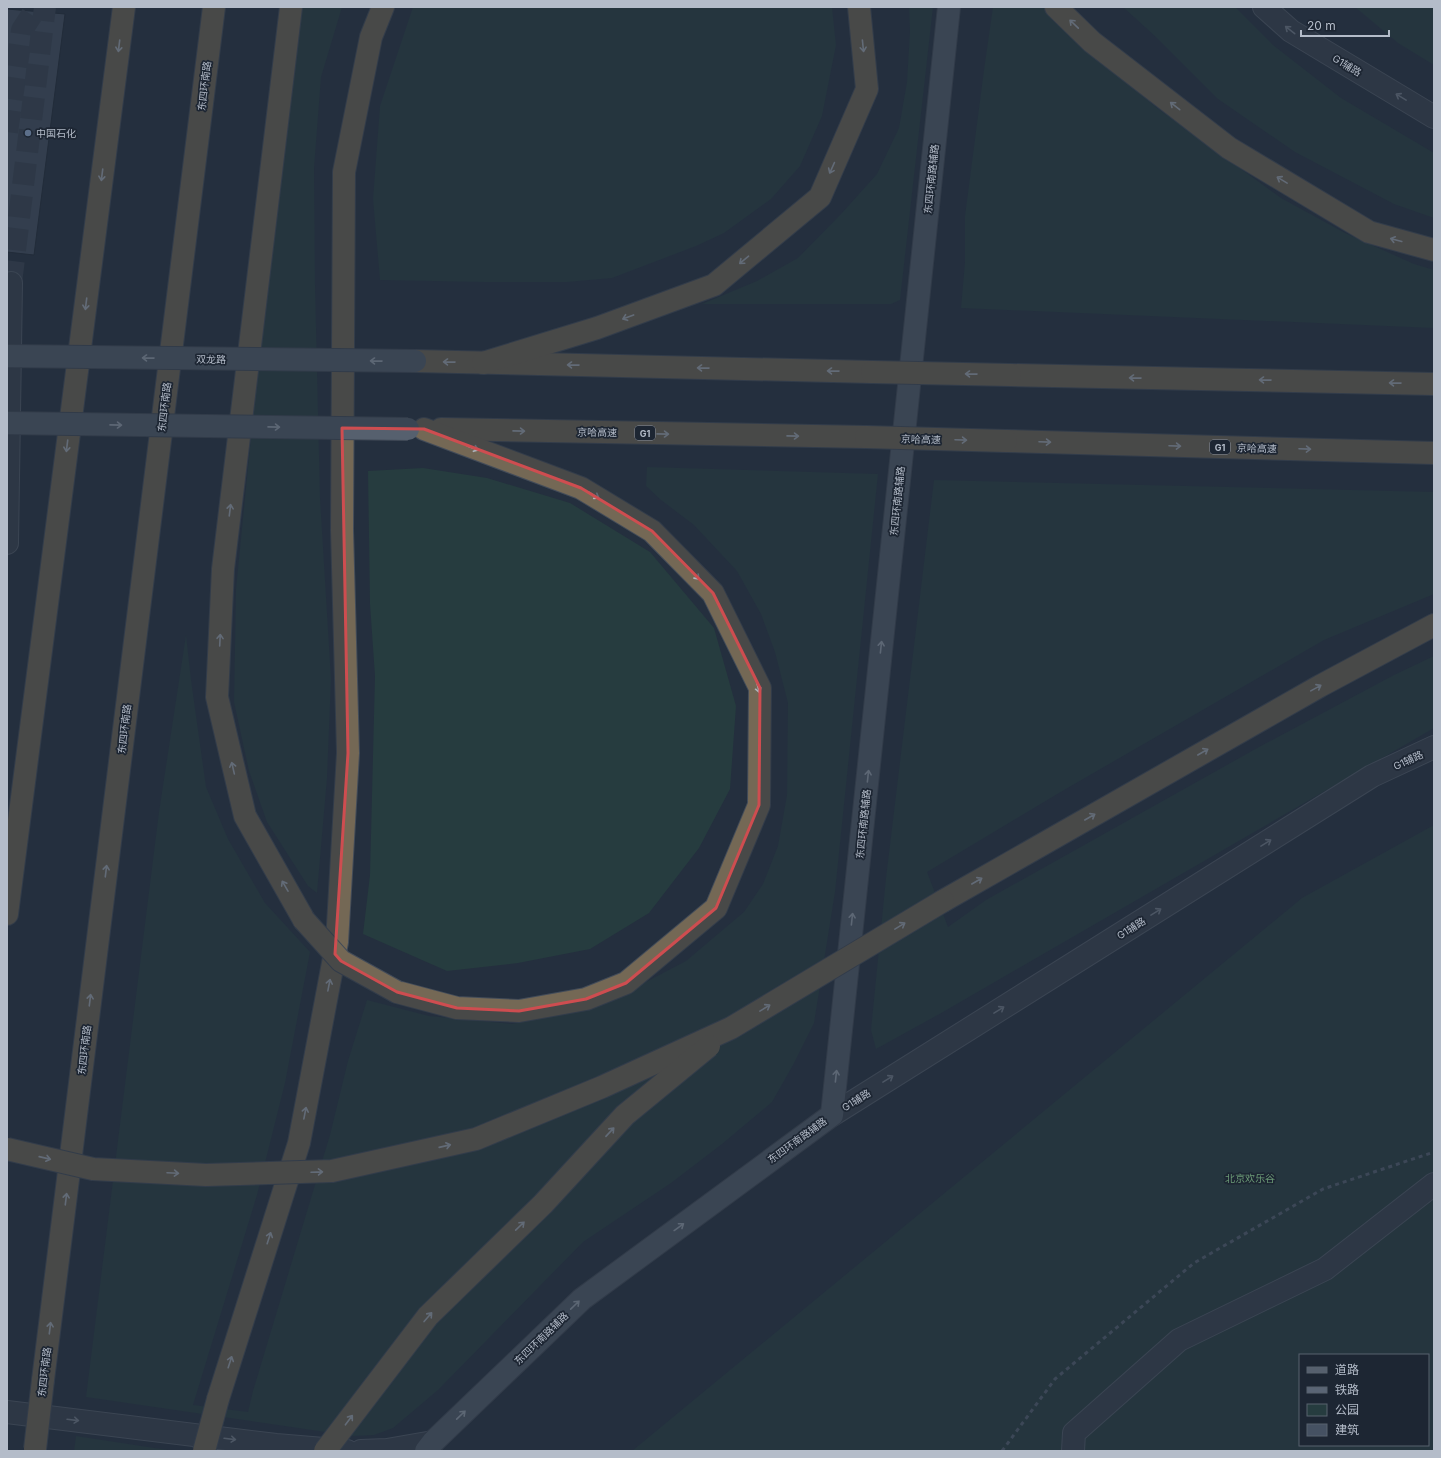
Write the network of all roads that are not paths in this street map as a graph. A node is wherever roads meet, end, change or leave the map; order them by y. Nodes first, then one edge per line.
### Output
1 (124, 7) edge
2 (214, 7) edge
3 (291, 7) edge
4 (383, 7) edge
5 (859, 7) edge
6 (949, 7) edge
7 (1056, 7) edge
8 (1264, 7) edge
9 (1434, 117) edge
10 (1434, 250) edge
11 (11, 283) dead end
12 (7, 356) edge
13 (415, 361) joint
14 (483, 363) junction
15 (1434, 384) edge
16 (7, 423) edge
17 (416, 429) junction
18 (1434, 453) edge
19 (7, 543) edge
20 (1434, 624) edge
21 (1434, 747) edge
22 (7, 914) edge
23 (731, 1028) junction
24 (832, 1115) junction
25 (7, 1149) edge
26 (1434, 1184) edge
27 (7, 1412) edge
28 (429, 1446) edge
29 (35, 1450) edge
30 (204, 1451) edge
31 (325, 1451) edge
32 (347, 1451) edge
33 (361, 1451) edge
34 (1073, 1451) edge

1 -> 22 highway
29 -> 2 highway, 东四环南路, bridge
17 -> 3 highway, bridge
30 -> 4 highway, bridge
5 -> 14 highway
24 -> 6 main road, 东四环南路辅路
10 -> 7 highway
9 -> 8 street, G1辅路
11 - 19 street
13 -> 12 main road, 双龙路, bridge
14 -> 13 highway
15 -> 14 highway, bridge
16 -> 17 main road, bridge
17 -> 18 highway, 京哈高速 / G1, bridge
23 -> 20 highway, bridge
24 -> 21 street, G1辅路
25 -> 23 highway, bridge
31 -> 23 highway, bridge
28 -> 24 main road, 东四环南路辅路
26 - 34 street
27 -> 32 street
28 - 33 street

